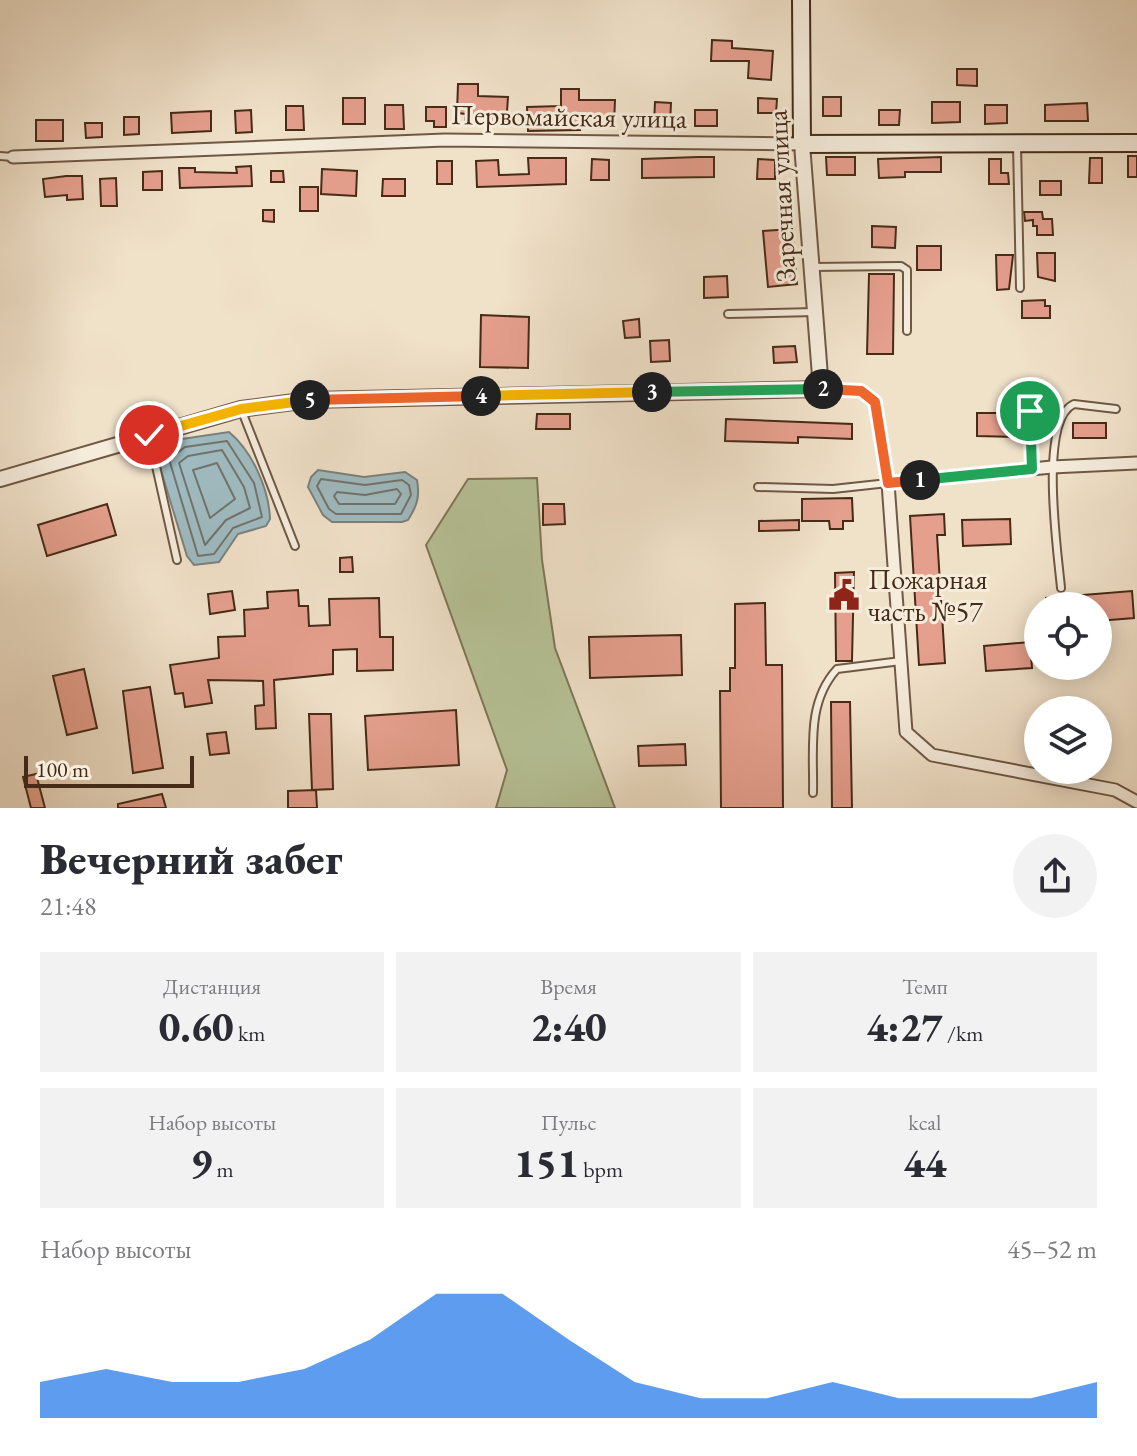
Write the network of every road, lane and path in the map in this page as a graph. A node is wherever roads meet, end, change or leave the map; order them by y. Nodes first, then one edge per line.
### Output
1 (801, 0) edge
2 (1137, 143) edge
3 (802, 144) junction
4 (1017, 144) junction
5 (6, 156) edge
6 (811, 267) junction
7 (1020, 288) dead end
8 (815, 312) junction
9 (728, 314) dead end
10 (907, 331) dead end
11 (821, 389) junction
12 (241, 409) junction
13 (1116, 409) dead end
14 (1030, 411) dead end
15 (149, 435) junction
16 (1137, 463) edge
17 (1052, 467) junction
18 (1032, 469) junction
19 (0, 479) edge
20 (888, 483) junction
21 (758, 487) dead end
22 (295, 546) dead end
23 (177, 560) dead end
24 (1061, 588) dead end
25 (901, 661) junction
26 (813, 793) dead end
27 (1137, 802) edge

1 - 3 main road, Заречная улица
2 - 4 main road, Первомайская улица
3 - 4 main road, Первомайская улица
3 - 5 street, Первомайская улица
3 - 6 street, Заречная улица
4 - 7 lane
6 - 8 street, Заречная улица
6 - 10 lane
8 - 9 lane
8 - 11 street, Заречная улица
11 - 12 street
11 - 20 street
12 - 15 street
12 - 22 lane
13 - 17 lane
14 - 18 lane
15 - 19 street
15 - 23 lane
16 - 17 street
17 - 18 street
17 - 24 lane
18 - 20 street
20 - 21 lane
20 - 25 street
25 - 26 lane
25 - 27 street

